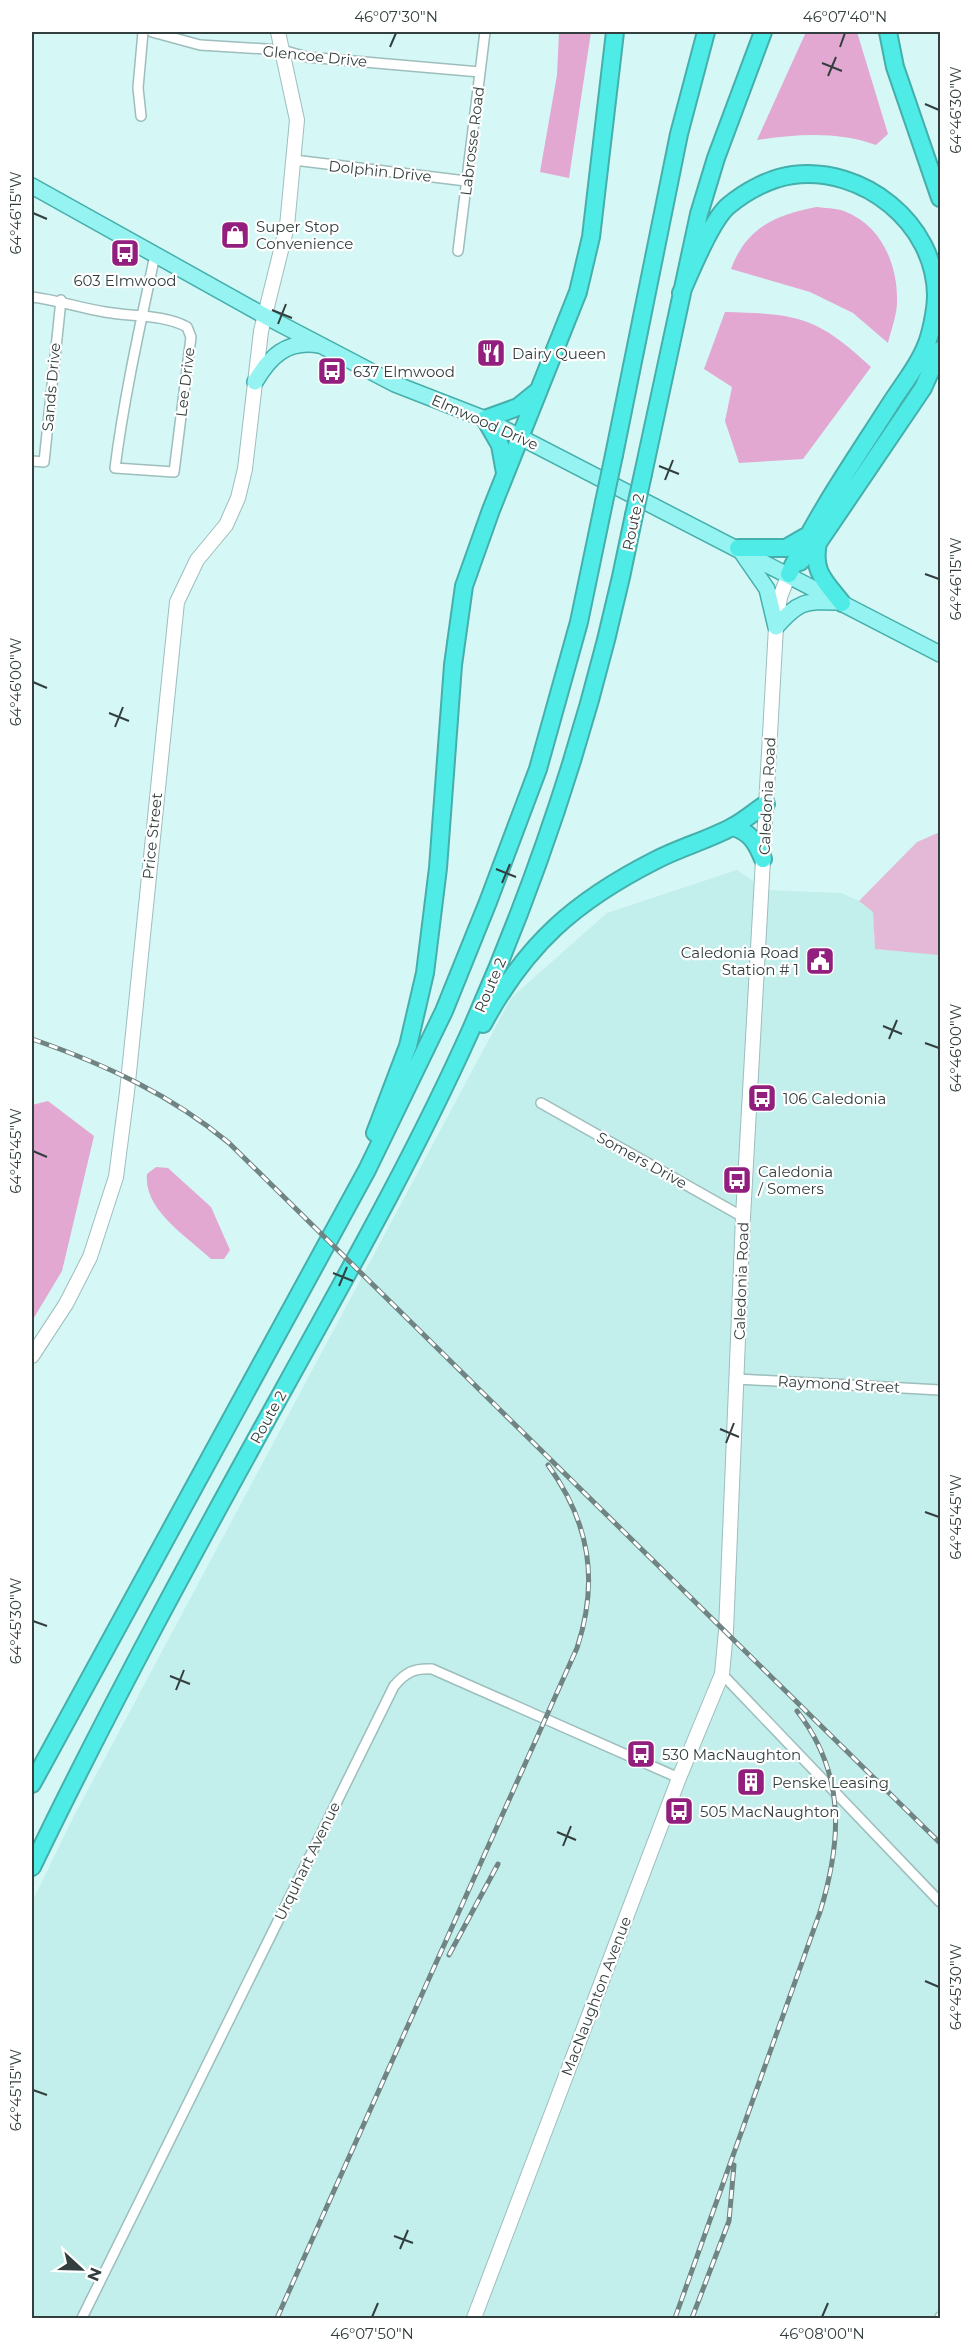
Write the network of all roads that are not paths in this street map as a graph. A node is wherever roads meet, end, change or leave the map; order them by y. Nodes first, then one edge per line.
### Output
1 (142, 32) edge
2 (152, 32) edge
3 (278, 32) edge
4 (484, 32) edge
5 (615, 32) edge
6 (706, 32) edge
7 (763, 32) edge
8 (888, 32) edge
9 (282, 50) junction
10 (480, 72) junction
11 (141, 116) dead end
12 (294, 160) junction
13 (466, 181) junction
14 (32, 186) edge
15 (940, 198) edge
16 (458, 251) dead end
17 (155, 255) junction
18 (681, 293) junction
19 (32, 297) edge
20 (61, 300) junction
21 (265, 316) junction
22 (142, 317) junction
23 (324, 346) junction
24 (940, 350) edge
25 (255, 382) junction
26 (540, 389) junction
27 (485, 419) junction
28 (521, 437) junction
29 (32, 461) edge
30 (505, 475) junction
31 (812, 540) junction
32 (738, 548) junction
33 (789, 574) junction
34 (842, 603) junction
35 (776, 627) junction
36 (940, 654) edge
37 (766, 804) junction
38 (732, 827) junction
39 (764, 859) junction
40 (541, 1103) dead end
41 (434, 1104) junction
42 (743, 1217) junction
43 (340, 1218) junction
44 (32, 1356) edge
45 (738, 1379) junction
46 (940, 1390) edge
47 (722, 1674) junction
48 (679, 1778) junction
49 (32, 1784) edge
50 (32, 1867) edge
51 (940, 1902) edge
52 (82, 2319) edge
53 (474, 2319) edge

1 - 11 street
2 - 9 street, Glencoe Drive
3 - 9 street, Price Street
4 - 10 street, Labrosse Road
5 - 26 highway
6 - 43 highway, bridge
7 - 18 highway, Route 2
8 - 15 highway
9 - 10 street, Glencoe Drive
9 - 12 street, Price Street
10 - 13 street, Labrosse Road
12 - 13 street, Dolphin Drive
12 - 21 street, Price Street
13 - 16 street, Labrosse Road
14 - 17 main road, Elmwood Drive
17 - 21 main road, Elmwood Drive
17 - 22 street
18 - 31 highway
18 - 41 highway, Route 2, bridge
19 - 20 street
20 - 22 street
20 - 29 street, Sands Drive
21 - 23 main road, Elmwood Drive
21 - 25 street, Price Street
22 - 22 street, Lee Drive
23 - 25 main road
23 - 27 main road, Elmwood Drive
24 - 31 highway
25 - 44 street, Price Street
26 - 27 highway
26 - 28 highway
27 - 28 main road, Elmwood Drive
27 - 30 highway
28 - 30 highway
28 - 32 main road, Elmwood Drive
30 - 43 highway
31 - 32 highway
31 - 33 highway
31 - 34 highway
32 - 33 main road, Elmwood Drive
32 - 35 main road
33 - 34 main road, Elmwood Drive
33 - 35 street, Caledonia Road
34 - 35 main road
34 - 36 main road, Elmwood Drive
35 - 37 street, Caledonia Road
37 - 38 highway
37 - 39 street, Caledonia Road
38 - 39 highway
38 - 41 highway
39 - 42 street, Caledonia Road
40 - 42 street, Somers Drive
41 - 50 highway, Route 2
42 - 45 street, Caledonia Road
43 - 49 highway
45 - 46 street, Raymond Street
45 - 47 street, Caledonia Road
47 - 48 street, MacNaughton Avenue
47 - 51 street
48 - 52 street, Urquhart Avenue
48 - 53 street, MacNaughton Avenue

